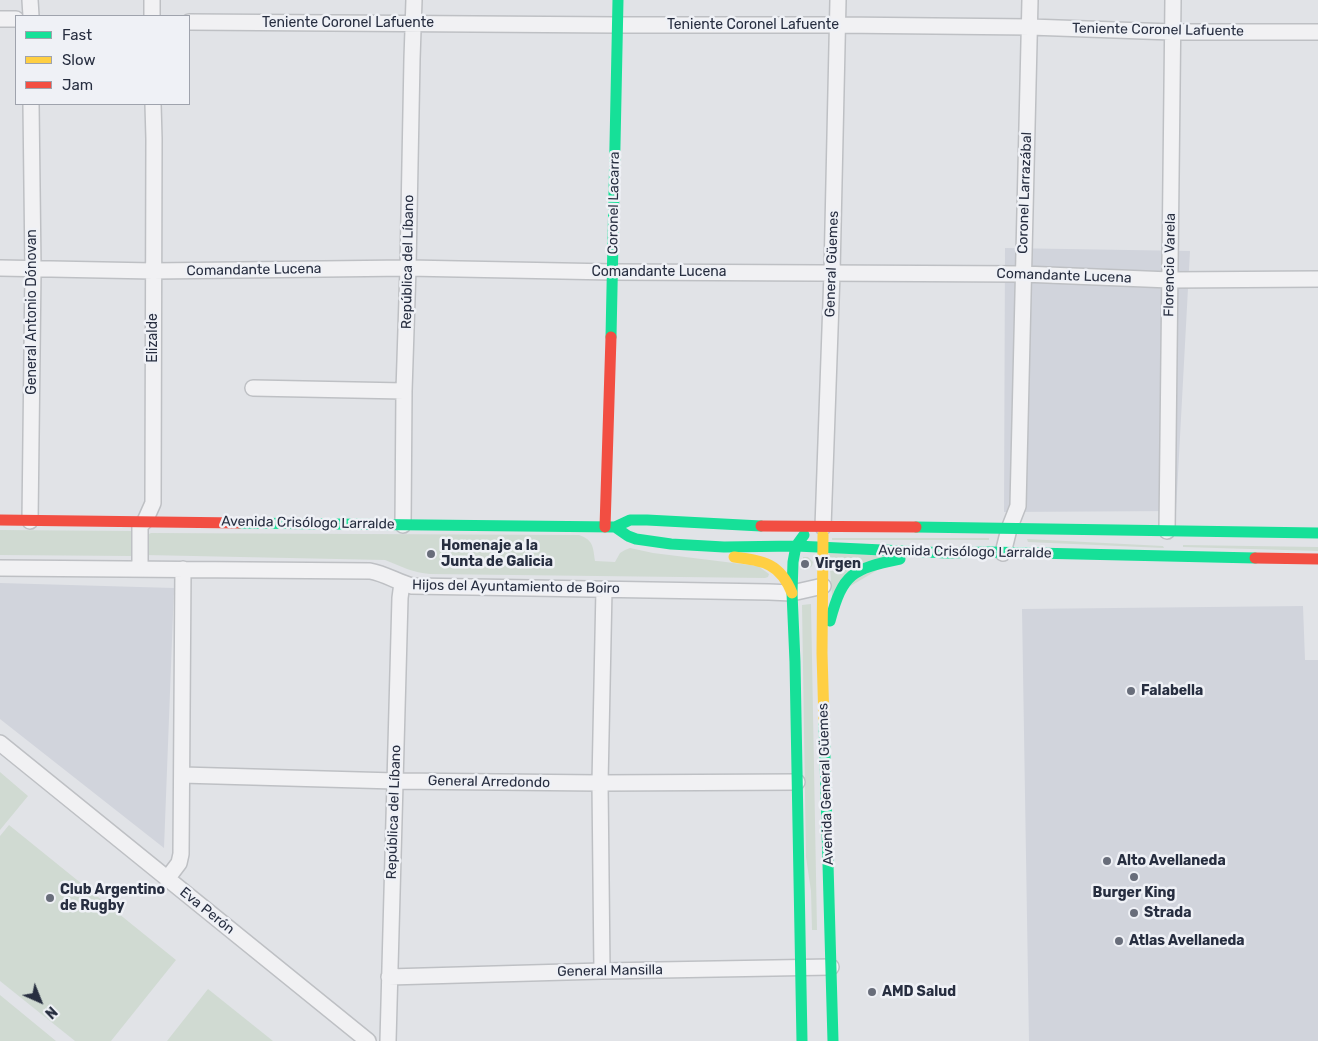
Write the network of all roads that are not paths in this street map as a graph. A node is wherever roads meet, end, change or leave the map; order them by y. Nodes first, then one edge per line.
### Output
1 (30, 0) edge
2 (152, 0) edge
3 (414, 0) edge
4 (618, 0) edge
5 (838, 0) edge
6 (1030, 0) edge
7 (1173, 0) edge
8 (30, 15) edge
9 (152, 15) edge
10 (0, 19) edge
11 (15, 19) edge
12 (190, 22) edge
13 (413, 23) junction
14 (617, 25) junction
15 (838, 25) junction
16 (1030, 27) junction
17 (1172, 32) junction
18 (1318, 32) edge
19 (31, 105) edge
20 (153, 105) edge
21 (0, 268) edge
22 (408, 268) junction
23 (33, 269) junction
24 (153, 271) junction
25 (613, 272) junction
26 (832, 273) junction
27 (1023, 274) junction
28 (1318, 279) edge
29 (1170, 280) junction
30 (253, 388) dead end
31 (404, 391) junction
32 (0, 520) edge
33 (30, 521) junction
34 (145, 521) junction
35 (403, 525) junction
36 (610, 527) junction
37 (823, 527) junction
38 (1014, 529) junction
39 (1167, 531) junction
40 (1318, 534) edge
41 (670, 544) junction
42 (796, 546) junction
43 (822, 548) junction
44 (948, 553) junction
45 (1009, 553) junction
46 (1318, 559) edge
47 (0, 568) edge
48 (140, 569) junction
49 (183, 570) junction
50 (402, 583) junction
51 (823, 586) junction
52 (604, 589) junction
53 (792, 593) junction
54 (822, 653) junction
55 (0, 743) edge
56 (182, 775) junction
57 (395, 781) junction
58 (797, 782) junction
59 (600, 783) junction
60 (167, 879) junction
61 (801, 967) junction
62 (831, 967) junction
63 (602, 970) junction
64 (389, 977) junction
65 (368, 1041) edge
66 (388, 1041) edge
67 (802, 1041) edge
68 (833, 1041) edge

1 - 8 street
2 - 9 street
3 - 13 street, República del Líbano
4 - 14 main road, Coronel Lacarra
5 - 15 street, General Güemes
6 - 16 street, Coronel Larrazábal
7 - 17 street, Florencio Varela
10 - 11 street
12 - 13 street, Teniente Coronel Lafuente
13 - 14 street, Teniente Coronel Lafuente
13 - 22 street, República del Líbano
14 - 15 street, Teniente Coronel Lafuente
14 - 25 main road, Coronel Lacarra
15 - 16 street, Teniente Coronel Lafuente
15 - 26 street, General Güemes
16 - 17 street, Teniente Coronel Lafuente
16 - 27 street, Coronel Larrazábal
17 - 18 street, Teniente Coronel Lafuente
17 - 29 street, Florencio Varela
19 - 23 street, General Antonio Dónovan
20 - 24 street, Elizalde
21 - 23 street, Comandante Lucena
22 - 24 street, Comandante Lucena
22 - 25 street, Comandante Lucena
22 - 31 street, República del Líbano
23 - 24 street, Comandante Lucena
23 - 33 street, General Antonio Dónovan
24 - 34 street, Elizalde
25 - 26 street, Comandante Lucena
25 - 36 main road, Coronel Lacarra
26 - 27 street, Comandante Lucena
26 - 37 street, General Güemes
27 - 29 street, Comandante Lucena
27 - 38 street, Coronel Larrazábal
28 - 29 street, Comandante Lucena
29 - 39 street, Florencio Varela
30 - 31 street
31 - 35 street, República del Líbano
32 - 33 main road, Avenida Crisólogo Larralde
33 - 34 main road, Avenida Crisólogo Larralde
34 - 35 main road, Avenida Crisólogo Larralde
34 - 48 street, Elizalde
35 - 36 main road, Avenida Crisólogo Larralde
36 - 37 main road, Avenida Crisólogo Larralde
36 - 41 main road, Avenida Crisólogo Larralde
37 - 38 main road, Avenida Crisólogo Larralde
37 - 42 main road
37 - 43 main road, Avenida General Güemes
38 - 39 main road, Avenida Crisólogo Larralde
38 - 45 street, Coronel Larrazábal
39 - 40 main road, Avenida Crisólogo Larralde
41 - 42 main road, Avenida Crisólogo Larralde
41 - 53 main road
42 - 43 main road, Avenida Crisólogo Larralde
42 - 53 main road, Avenida General Güemes
43 - 44 main road, Avenida Crisólogo Larralde
43 - 51 main road, Avenida General Güemes
44 - 45 main road, Avenida Crisólogo Larralde
44 - 54 main road
45 - 46 main road, Avenida Crisólogo Larralde
47 - 48 street, Hijos del Ayuntamiento de Boiro
48 - 49 street, Hijos del Ayuntamiento de Boiro
49 - 50 street, Hijos del Ayuntamiento de Boiro
49 - 56 street
50 - 52 street, Hijos del Ayuntamiento de Boiro
50 - 57 street, República del Líbano
51 - 53 street, Hijos del Ayuntamiento de Boiro
51 - 54 main road, Avenida General Güemes
52 - 53 street, Hijos del Ayuntamiento de Boiro
52 - 59 street
53 - 58 main road, Avenida General Güemes
54 - 62 main road, Avenida General Güemes
55 - 60 street, Eva Perón
56 - 57 street, General Arredondo
56 - 60 street
57 - 59 street, General Arredondo
57 - 64 street, República del Líbano
58 - 59 street, General Arredondo
58 - 61 main road, Avenida General Güemes
59 - 63 street
60 - 65 street, Eva Perón
61 - 62 street, General Mansilla
61 - 63 street, General Mansilla
61 - 67 main road, Avenida General Güemes
62 - 68 main road, Avenida General Güemes
63 - 64 street, General Mansilla
64 - 66 street, República del Líbano

